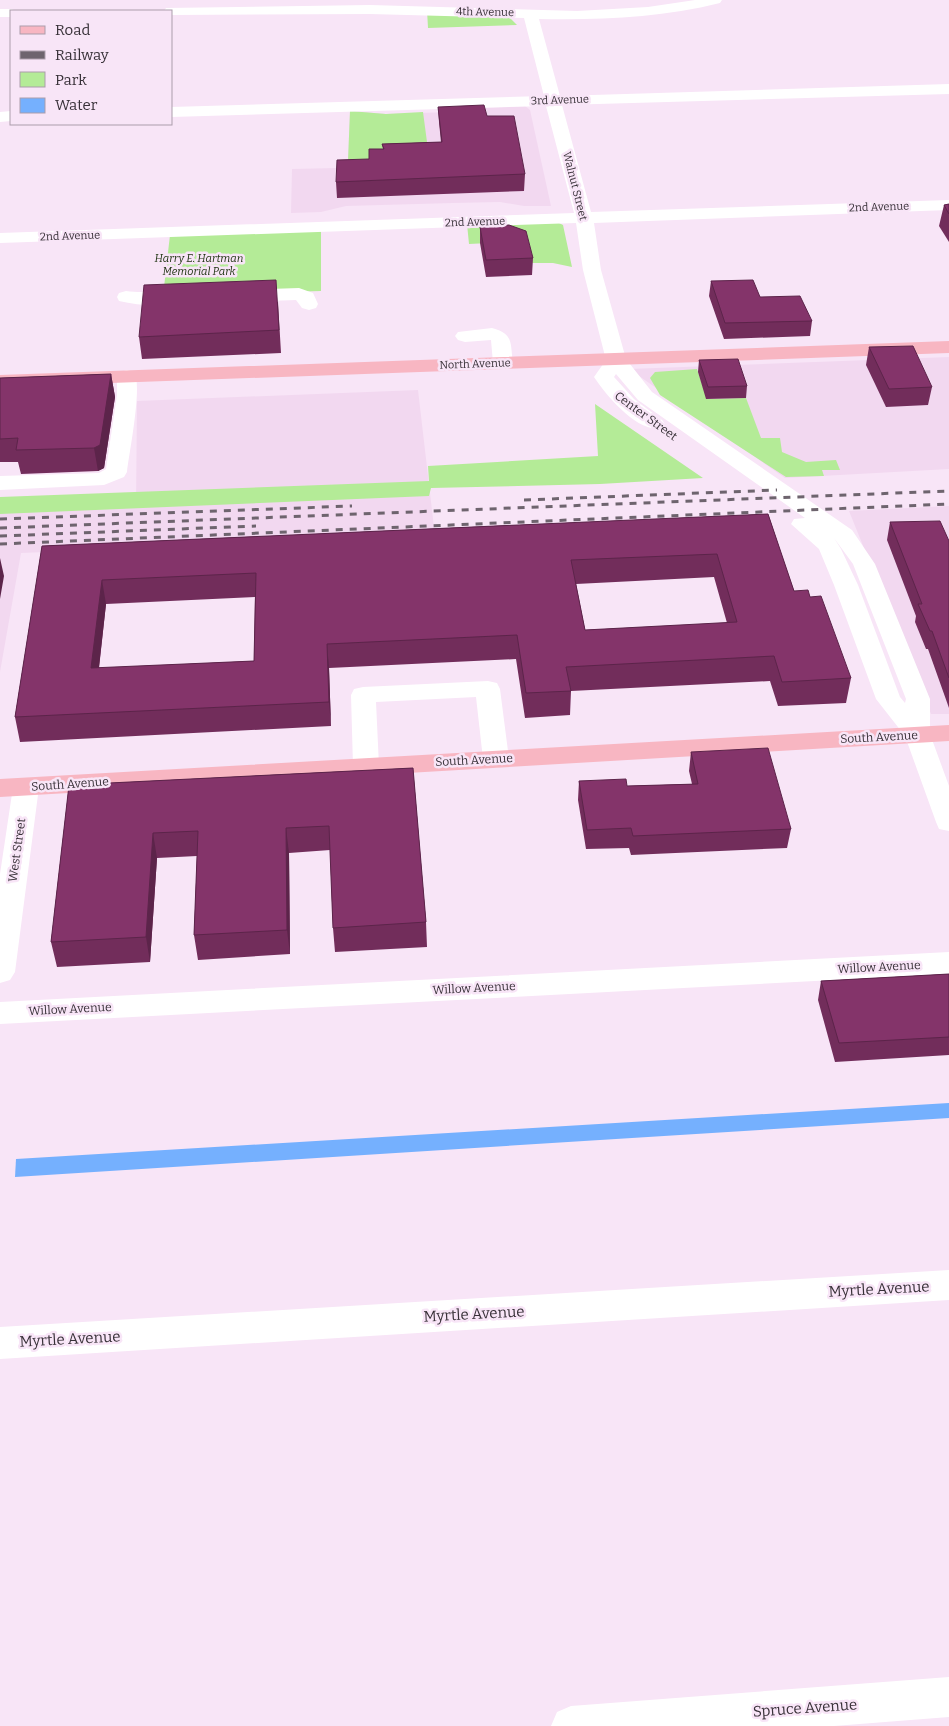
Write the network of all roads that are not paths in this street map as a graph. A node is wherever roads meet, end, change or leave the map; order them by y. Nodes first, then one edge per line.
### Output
1 (716, 0) edge
2 (427, 5) edge
3 (172, 11) edge
4 (530, 13) junction
5 (949, 89) edge
6 (553, 100) junction
7 (172, 112) edge
8 (949, 205) edge
9 (584, 218) junction
10 (0, 238) edge
11 (224, 296) edge
12 (194, 297) edge
13 (126, 298) dead end
14 (309, 304) dead end
15 (465, 336) dead end
16 (949, 347) edge
17 (616, 360) junction
18 (503, 363) junction
19 (127, 376) junction
20 (0, 381) edge
21 (0, 483) edge
22 (949, 733) edge
23 (917, 734) junction
24 (496, 759) junction
25 (366, 766) junction
26 (13, 787) edge
27 (949, 822) edge
28 (949, 963) edge
29 (0, 972) edge
30 (0, 1013) edge
31 (949, 1285) edge
32 (0, 1343) edge
33 (949, 1697) edge
34 (571, 1726) edge

1 - 4 street, 4th Avenue
2 - 3 street, 4th Avenue
2 - 4 street, 4th Avenue
4 - 6 street, Walnut Street
5 - 6 street, 3rd Avenue
6 - 7 street, 3rd Avenue
6 - 9 street, Walnut Street
8 - 9 street, 2nd Avenue
9 - 10 street, 2nd Avenue
9 - 17 street, Walnut Street
11 - 14 street
12 - 13 street
15 - 18 street
16 - 17 main road, North Avenue
17 - 18 main road, North Avenue
17 - 23 street, Center Street
18 - 19 main road, North Avenue
19 - 20 main road, North Avenue
19 - 21 street
22 - 23 main road, South Avenue
23 - 24 main road, South Avenue
23 - 27 street, Center Street
24 - 25 main road, South Avenue
24 - 25 street
25 - 26 main road, South Avenue
26 - 29 street, West Street
28 - 30 street, Willow Avenue
31 - 32 street, Myrtle Avenue
33 - 34 street, Spruce Avenue

